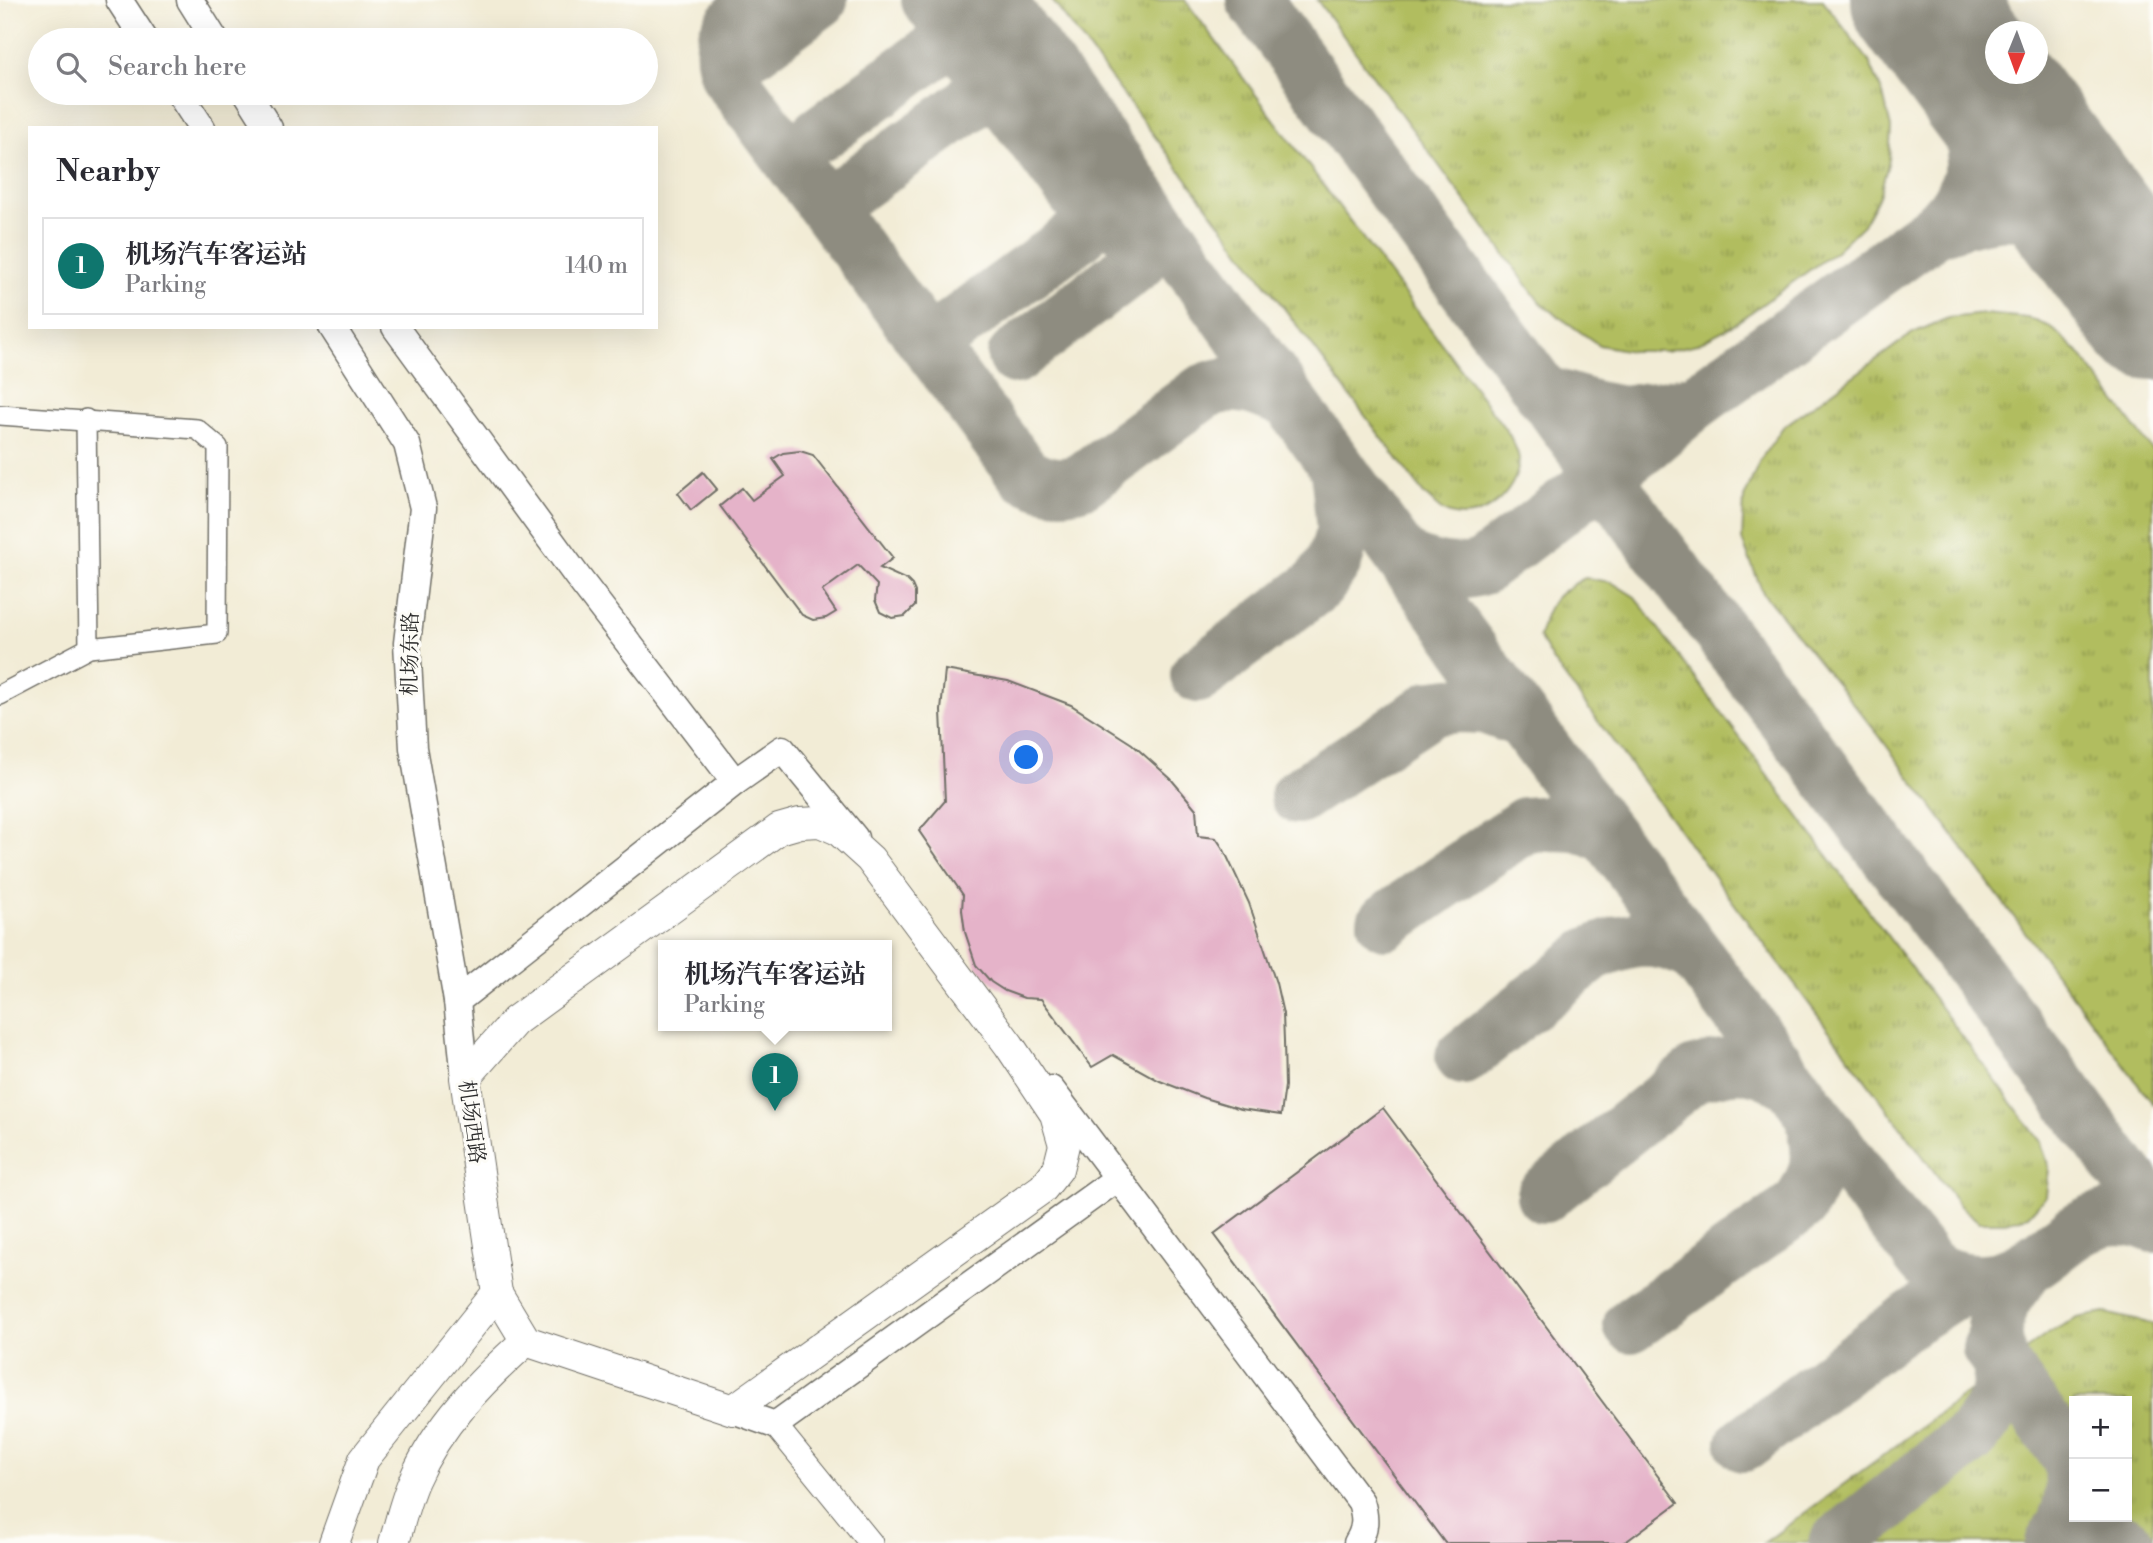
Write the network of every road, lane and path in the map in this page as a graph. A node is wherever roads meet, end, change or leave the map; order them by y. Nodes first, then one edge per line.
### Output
1 (119, 0) edge
2 (190, 0) edge
3 (137, 28) edge
4 (208, 28) edge
5 (187, 105) edge
6 (255, 105) edge
7 (201, 126) edge
8 (268, 126) edge
9 (333, 329) edge
10 (396, 329) edge
11 (0, 415) edge
12 (86, 419) junction
13 (89, 648) junction
14 (0, 695) edge
15 (735, 782) junction
16 (457, 1001) junction
17 (465, 1078) junction
18 (1118, 1178) junction
19 (497, 1293) junction
20 (526, 1341) junction
21 (733, 1410) junction
22 (775, 1425) junction
23 (334, 1543) edge
24 (394, 1543) edge
25 (871, 1543) edge
26 (1357, 1543) edge

1 - 3 main road
2 - 4 main road
5 - 7 main road
6 - 8 main road
9 - 16 main road, 机场东路
10 - 15 main road
11 - 12 street
12 - 13 street
12 - 13 street
13 - 14 street
15 - 16 main road
15 - 18 main road
16 - 17 main road, 机场西路
17 - 19 main road, 机场西路
17 - 21 main road
18 - 22 main road
18 - 26 main road
19 - 20 main road
19 - 23 main road
20 - 21 main road
20 - 24 main road
21 - 22 main road
22 - 25 street

